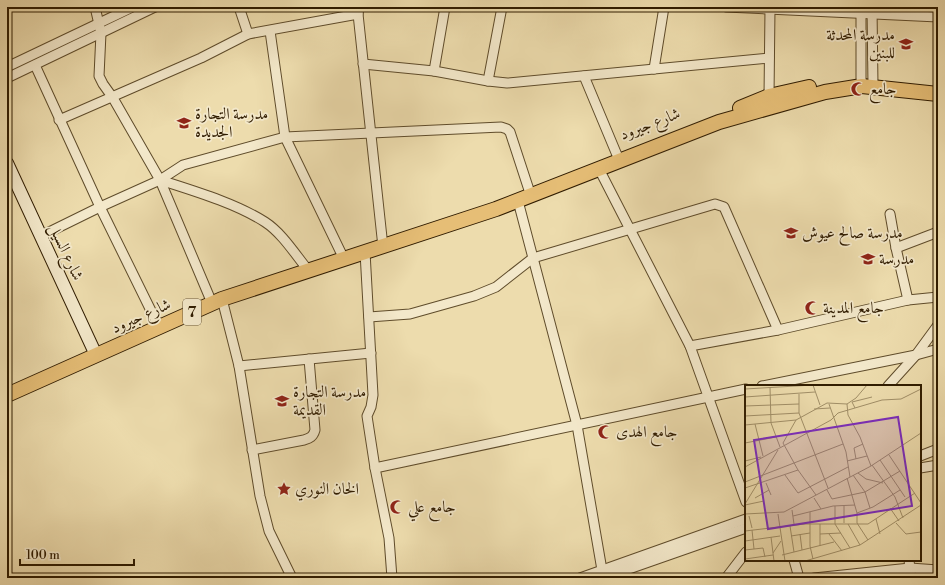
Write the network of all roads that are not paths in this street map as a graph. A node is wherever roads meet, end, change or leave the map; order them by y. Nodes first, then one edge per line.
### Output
1 (95, 7) edge
2 (133, 7) edge
3 (155, 7) edge
4 (239, 7) edge
5 (445, 7) edge
6 (502, 7) edge
7 (664, 7) edge
8 (726, 7) edge
9 (770, 9) junction
10 (141, 10) edge
11 (359, 10) edge
12 (861, 10) edge
13 (872, 11) edge
14 (938, 17) edge
15 (100, 28) junction
16 (270, 31) junction
17 (248, 34) junction
18 (769, 58) junction
19 (35, 64) junction
20 (363, 64) junction
21 (7, 67) edge
22 (654, 69) junction
23 (434, 71) junction
24 (584, 76) junction
25 (7, 78) edge
26 (488, 81) junction
27 (867, 82) junction
28 (938, 87) edge
29 (938, 94) edge
30 (769, 96) junction
31 (113, 98) junction
32 (59, 120) junction
33 (371, 132) junction
34 (285, 137) junction
35 (617, 155) junction
36 (7, 162) edge
37 (599, 169) junction
38 (160, 180) junction
39 (529, 190) junction
40 (518, 201) junction
41 (100, 207) junction
42 (890, 214) dead end
43 (631, 230) junction
44 (938, 232) edge
45 (41, 236) junction
46 (383, 247) junction
47 (896, 248) junction
48 (365, 252) junction
49 (344, 258) junction
50 (533, 258) junction
51 (308, 270) junction
52 (938, 297) edge
53 (908, 300) junction
54 (217, 301) junction
55 (369, 316) junction
56 (938, 325) edge
57 (158, 327) junction
58 (778, 330) junction
59 (690, 346) junction
60 (938, 349) edge
61 (371, 353) junction
62 (96, 355) junction
63 (916, 355) junction
64 (308, 359) junction
65 (239, 366) junction
66 (767, 385) edge
67 (889, 385) edge
68 (745, 389) edge
69 (7, 395) edge
70 (708, 397) junction
71 (577, 425) junction
72 (938, 449) edge
73 (252, 450) junction
74 (921, 456) edge
75 (938, 465) edge
76 (375, 468) junction
77 (921, 468) edge
78 (745, 499) edge
79 (745, 519) edge
80 (745, 528) edge
81 (745, 553) edge
82 (794, 561) edge
83 (910, 564) edge
84 (938, 570) edge
85 (602, 576) edge
86 (292, 578) edge
87 (392, 578) edge
88 (580, 578) edge
89 (726, 578) edge
90 (799, 578) edge
91 (814, 578) edge
92 (910, 578) edge

1 - 15 street
2 - 15 street
3 - 10 street
4 - 17 street
5 - 23 street
6 - 26 street
7 - 22 street
8 - 9 street
9 - 12 street
9 - 18 street
10 - 15 street
11 - 16 street
11 - 20 street
12 - 13 street
12 - 27 street
13 - 14 street
13 - 27 street
15 - 19 street
15 - 21 street
15 - 31 street
16 - 17 street
16 - 34 street
17 - 31 street
18 - 22 street
18 - 30 street
19 - 25 street
19 - 32 street
20 - 23 street
20 - 33 street
22 - 24 street
23 - 26 street
24 - 26 street
24 - 35 street
27 - 28 main road, شارع جيرود
27 - 29 main road, شارع جيرود
27 - 30 main road, شارع جيرود
27 - 37 main road, شارع جيرود
30 - 35 main road, شارع جيرود
31 - 32 street
31 - 38 street
32 - 41 street
33 - 34 street
33 - 39 street
33 - 46 street
34 - 38 street
34 - 49 street
35 - 39 main road, شارع جيرود
36 - 45 street, شارع السيل
37 - 40 main road, شارع جيرود
37 - 43 street
38 - 41 street
38 - 51 street
38 - 54 street
39 - 46 main road, شارع جيرود
40 - 46 main road, شارع جيرود
40 - 50 street
41 - 45 street
41 - 57 street
42 - 47 street
43 - 50 street
43 - 58 street
43 - 59 street
44 - 47 street
45 - 62 street, شارع السيل
46 - 48 main road, شارع جيرود / 7
47 - 53 street
48 - 49 main road, شارع جيرود / 7
48 - 55 street
49 - 51 main road, شارع جيرود / 7
50 - 55 street
50 - 71 street
51 - 54 main road, شارع جيرود / 7
52 - 53 street
53 - 58 street
54 - 57 main road, شارع جيرود / 7
54 - 65 street
55 - 61 street
56 - 63 street
57 - 62 main road, شارع جيرود / 7
58 - 59 street
59 - 70 street
60 - 63 street
61 - 64 street
61 - 76 street
62 - 69 main road, شارع جيرود / 7
63 - 66 street
63 - 67 street
64 - 65 street
64 - 73 street
65 - 73 street
68 - 70 street
70 - 71 street
70 - 78 street
71 - 76 street
71 - 85 street
72 - 74 street
73 - 86 street
75 - 77 street
76 - 87 street
79 - 85 street
80 - 85 street
81 - 89 street
82 - 90 street
83 - 84 street
83 - 91 street
83 - 92 street
85 - 88 street

